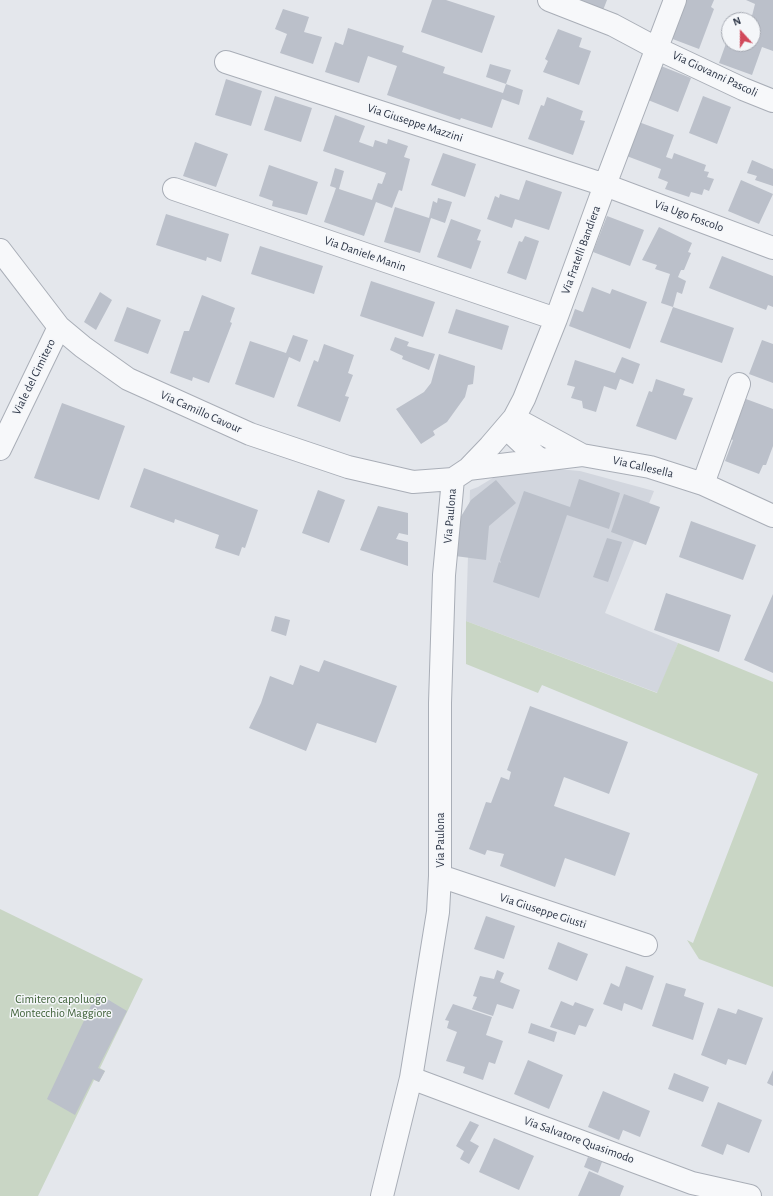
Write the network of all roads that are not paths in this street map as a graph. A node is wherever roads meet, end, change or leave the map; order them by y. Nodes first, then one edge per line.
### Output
1 (549, 0) edge
2 (674, 0) edge
3 (656, 48) junction
4 (226, 62) dead end
5 (773, 101) edge
6 (605, 185) junction
7 (174, 189) dead end
8 (773, 248) edge
9 (0, 250) edge
10 (556, 319) junction
11 (58, 328) junction
12 (739, 384) dead end
13 (510, 423) junction
14 (0, 449) edge
15 (582, 454) junction
16 (540, 460) junction
17 (461, 474) junction
18 (703, 484) junction
19 (773, 516) edge
20 (440, 876) junction
21 (646, 945) dead end
22 (411, 1078) junction
23 (382, 1196) edge
24 (750, 1196) edge

1 - 3 street, Via Giovanni Pascoli
2 - 3 street, Via Fratelli Bandiera
3 - 5 street, Via Giovanni Pascoli
3 - 6 street, Via Fratelli Bandiera
4 - 6 street, Via Giuseppe Mazzini
6 - 8 street, Via Ugo Foscolo
6 - 10 street, Via Fratelli Bandiera
7 - 10 street, Via Daniele Manin
9 - 11 street, Via Camillo Cavour
10 - 13 street, Via Fratelli Bandiera
11 - 14 street, Viale del Cimitero
11 - 17 street, Via Camillo Cavour
12 - 18 street
13 - 15 street, Via Callesella
13 - 16 street
13 - 17 street, Via Fratelli Bandiera
15 - 16 street, Via Callesella
15 - 18 street, Via Callesella
16 - 17 street, Via Callesella
17 - 20 street, Via Paulona
18 - 19 street, Via Callesella
20 - 21 street, Via Giuseppe Giusti
20 - 22 street, Via Paulona
22 - 23 street, Via Paulona
22 - 24 street, Via Salvatore Quasimodo

